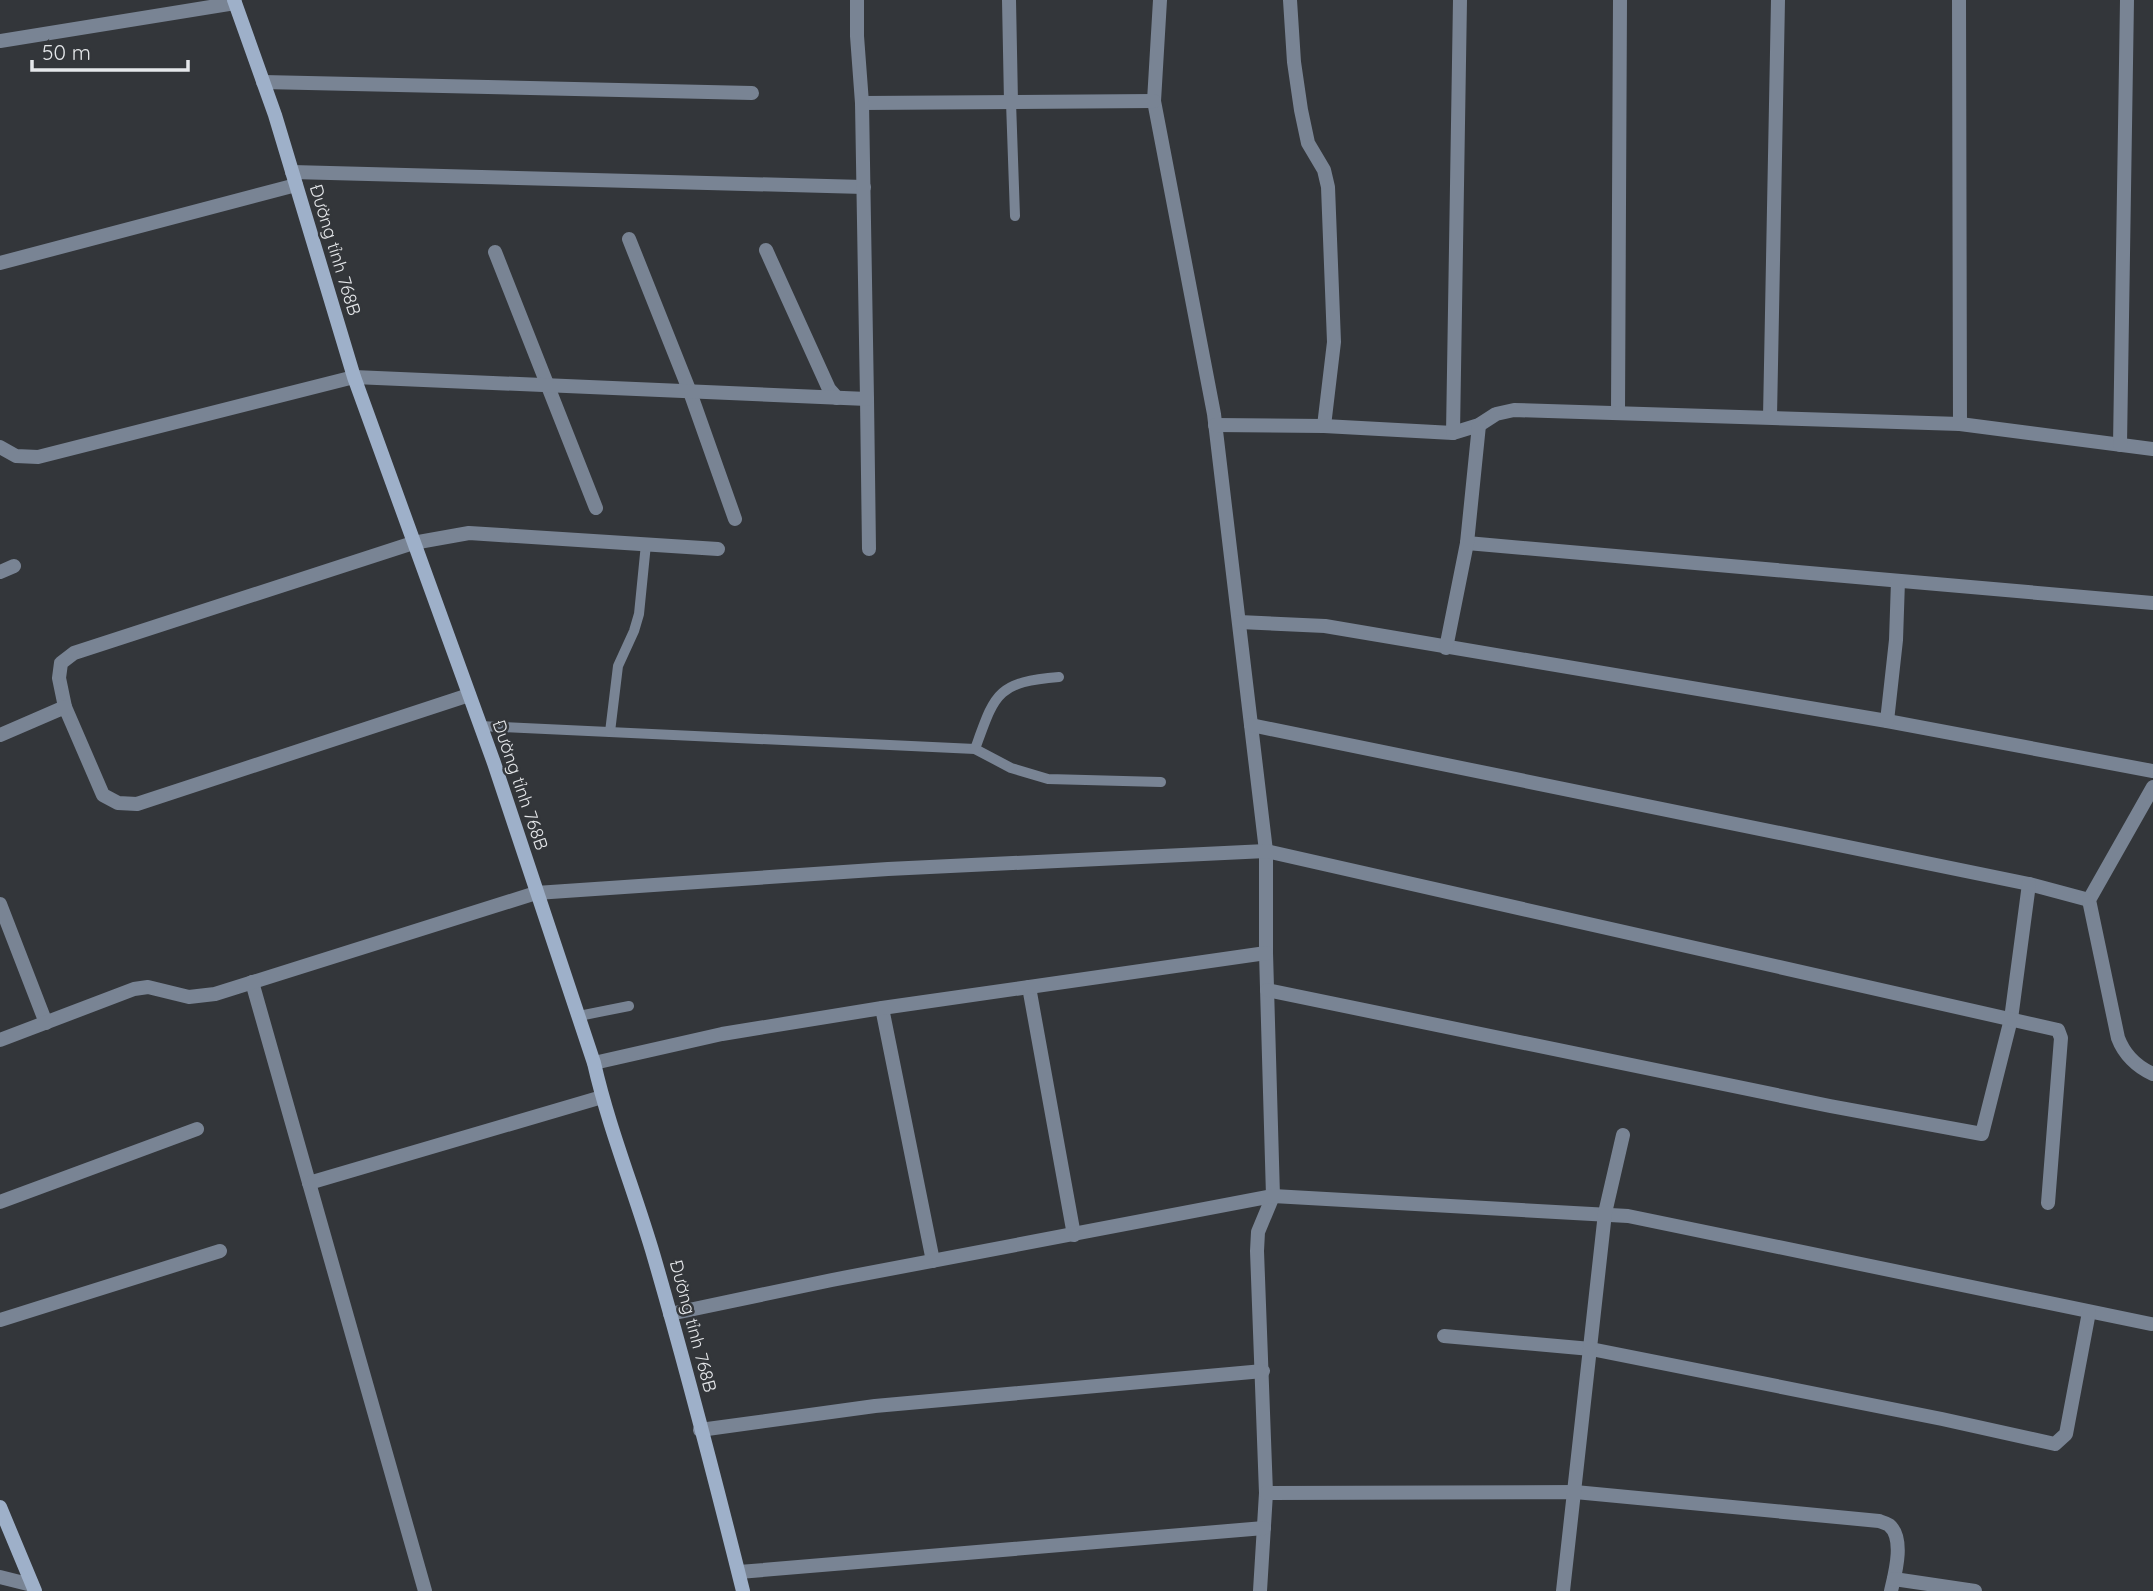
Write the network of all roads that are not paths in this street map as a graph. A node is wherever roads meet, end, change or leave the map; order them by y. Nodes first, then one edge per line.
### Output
1 (857, 0) edge
2 (1009, 0) edge
3 (1160, 0) edge
4 (1290, 0) edge
5 (1460, 0) edge
6 (1620, 0) edge
7 (1778, 0) edge
8 (1959, 0) edge
9 (2127, 0) edge
10 (235, 1) edge
11 (0, 41) edge
12 (263, 82) junction
13 (752, 93) dead end
14 (1154, 101) junction
15 (1011, 102) junction
16 (862, 103) junction
17 (294, 178) junction
18 (864, 187) junction
19 (1015, 216) dead end
20 (629, 239) dead end
21 (766, 250) dead end
22 (495, 252) dead end
23 (0, 263) edge
24 (354, 377) junction
25 (547, 386) junction
26 (690, 392) junction
27 (837, 398) junction
28 (867, 399) junction
29 (1618, 413) junction
30 (1770, 417) junction
31 (1960, 424) junction
32 (1215, 425) junction
33 (1479, 425) junction
34 (1324, 426) junction
35 (1453, 433) junction
36 (2120, 444) junction
37 (0, 447) edge
38 (2153, 449) edge
39 (596, 508) dead end
40 (735, 519) dead end
41 (413, 543) junction
42 (1467, 543) junction
43 (646, 544) junction
44 (718, 549) dead end
45 (869, 549) dead end
46 (14, 566) dead end
47 (0, 572) edge
48 (1898, 581) junction
49 (2153, 603) edge
50 (1239, 622) junction
51 (1446, 648) junction
52 (1059, 677) dead end
53 (469, 695) junction
54 (65, 707) junction
55 (1887, 721) junction
56 (1251, 725) junction
57 (480, 726) junction
58 (610, 732) junction
59 (0, 735) edge
60 (975, 749) junction
61 (2153, 771) edge
62 (1161, 782) dead end
63 (2153, 787) edge
64 (1266, 851) junction
65 (2029, 884) junction
66 (536, 892) junction
67 (2089, 900) junction
68 (0, 904) edge
69 (1266, 953) junction
70 (252, 982) junction
71 (1029, 987) junction
72 (1267, 990) junction
73 (629, 1006) dead end
74 (882, 1008) junction
75 (579, 1016) junction
76 (2011, 1019) junction
77 (46, 1023) junction
78 (0, 1040) edge
79 (594, 1063) junction
80 (2153, 1074) edge
81 (602, 1097) junction
82 (197, 1129) dead end
83 (1623, 1135) dead end
84 (309, 1183) junction
85 (1273, 1196) junction
86 (0, 1202) edge
87 (2048, 1203) dead end
88 (1605, 1213) junction
89 (1074, 1235) junction
90 (220, 1251) dead end
91 (933, 1261) junction
92 (2088, 1312) junction
93 (670, 1314) junction
94 (0, 1320) edge
95 (2151, 1324) edge
96 (1444, 1336) dead end
97 (1591, 1349) junction
98 (1263, 1371) junction
99 (700, 1430) junction
100 (1575, 1492) junction
101 (1266, 1493) junction
102 (0, 1507) edge
103 (1264, 1528) junction
104 (738, 1572) junction
105 (0, 1577) edge
106 (1892, 1585) edge
107 (34, 1588) edge
108 (425, 1591) edge
109 (743, 1591) edge
110 (1261, 1591) edge
111 (1563, 1591) edge
112 (1975, 1591) edge

1 - 16 street
2 - 15 street
3 - 14 street
4 - 34 street
5 - 35 street
6 - 29 street
7 - 30 street
8 - 31 street
9 - 36 street
10 - 11 street
10 - 12 street, Đường tỉnh 768B
12 - 13 street
12 - 17 street, Đường tỉnh 768B
14 - 15 street
14 - 32 street
15 - 16 street
15 - 19 lane
16 - 18 street
17 - 18 street
17 - 23 street
17 - 24 street, Đường tỉnh 768B
18 - 28 street
20 - 26 street
21 - 27 street
22 - 25 street
24 - 25 street
24 - 37 street
24 - 41 street, Đường tỉnh 768B
25 - 26 street
25 - 39 street
26 - 27 street
26 - 40 street
27 - 28 street
28 - 45 street
29 - 30 street
29 - 33 street
30 - 31 street
31 - 36 street
32 - 34 street
32 - 50 street
33 - 35 street
33 - 42 street
34 - 35 street
36 - 38 street
41 - 43 street
41 - 53 street, Đường tỉnh 768B
41 - 54 street
42 - 48 street
42 - 51 street
43 - 44 street
43 - 58 lane
46 - 47 street
48 - 49 street
48 - 55 street
50 - 51 street
50 - 56 street
51 - 55 street
52 - 60 lane
53 - 54 street
53 - 57 street, Đường tỉnh 768B
54 - 59 street
55 - 61 street
56 - 64 street
56 - 65 street
57 - 58 lane
57 - 66 street, Đường tỉnh 768B
58 - 60 lane
60 - 62 lane
63 - 67 street
64 - 66 street
64 - 69 street
64 - 76 street
65 - 67 street
65 - 76 street
66 - 70 street
66 - 75 street, Đường tỉnh 768B
67 - 80 street
68 - 77 street
69 - 71 street
69 - 72 street
70 - 77 street
70 - 84 street
71 - 74 street
71 - 89 street
72 - 76 street
72 - 85 street
73 - 75 lane
74 - 79 street
74 - 91 street
75 - 79 street, Đường tỉnh 768B
76 - 87 street
77 - 78 street
79 - 81 street, Đường tỉnh 768B
81 - 84 street
81 - 93 street, Đường tỉnh 768B
82 - 86 street
83 - 88 street
84 - 108 street
85 - 88 street
85 - 89 street
85 - 98 street
88 - 92 street
88 - 97 street
89 - 91 street
90 - 94 street
91 - 93 street
92 - 95 street
92 - 97 street
93 - 99 street, Đường tỉnh 768B
96 - 97 street
97 - 100 street
98 - 99 street
98 - 101 street
99 - 104 street, Đường tỉnh 768B
100 - 101 street
100 - 106 street
100 - 111 street
101 - 103 street
102 - 107 street
103 - 104 street
103 - 110 street
104 - 109 street, Đường tỉnh 768B
105 - 107 street
106 - 112 street

